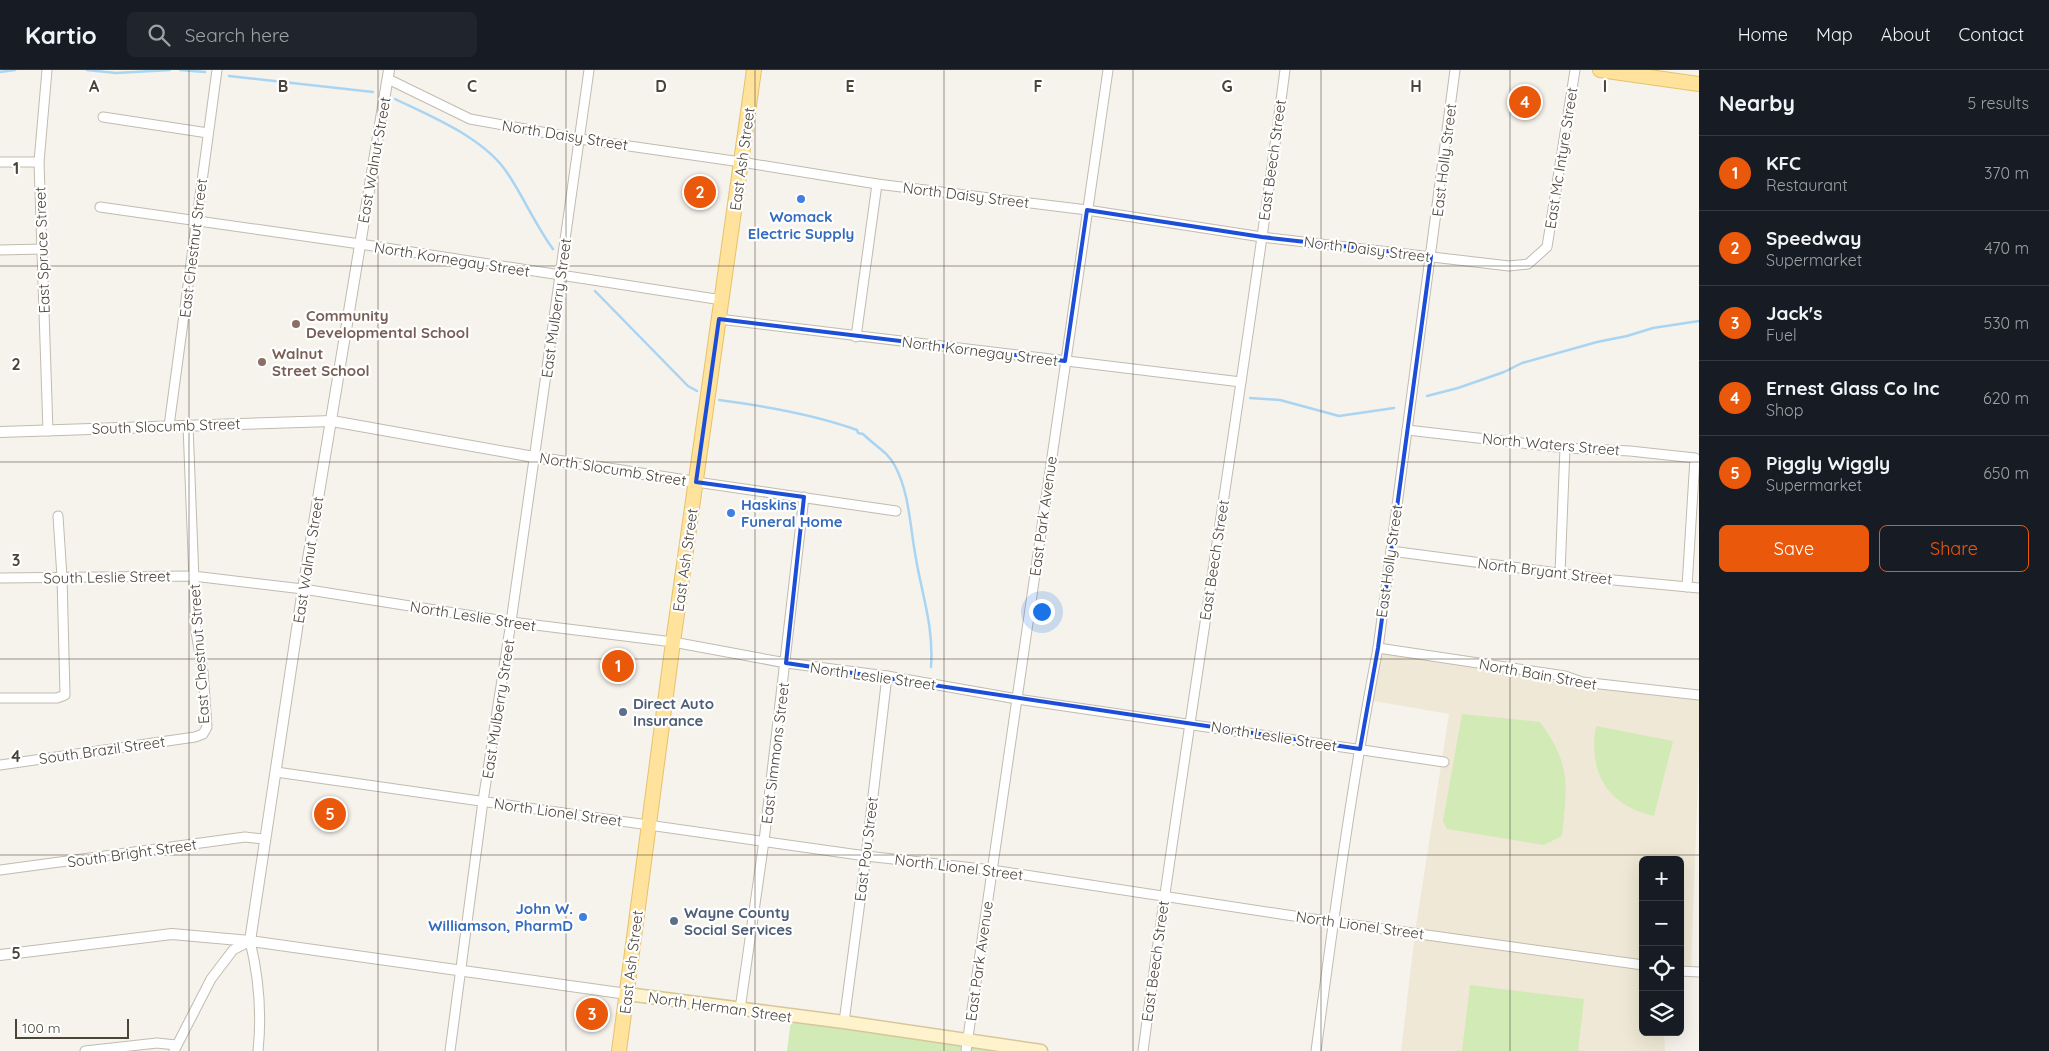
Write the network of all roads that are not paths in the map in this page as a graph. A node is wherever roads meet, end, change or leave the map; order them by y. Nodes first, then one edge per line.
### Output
1 (47, 70) edge
2 (217, 70) edge
3 (589, 70) edge
4 (754, 70) edge
5 (1108, 70) edge
6 (1285, 70) edge
7 (1455, 70) edge
8 (1575, 70) edge
9 (1600, 70) edge
10 (389, 75) edge
11 (1699, 84) edge
12 (103, 117) dead end
13 (208, 133) junction
14 (580, 139) junction
15 (0, 162) edge
16 (39, 162) junction
17 (741, 162) junction
18 (877, 184) junction
19 (100, 207) dead end
20 (1087, 210) junction
21 (198, 222) junction
22 (1262, 236) junction
23 (360, 244) junction
24 (1547, 247) joint
25 (43, 249) junction
26 (0, 250) edge
27 (1431, 256) junction
28 (561, 276) junction
29 (722, 300) junction
30 (719, 319) junction
31 (856, 337) junction
32 (1065, 361) junction
33 (1241, 382) junction
34 (332, 421) junction
35 (188, 425) junction
36 (169, 426) junction
37 (1407, 430) junction
38 (48, 431) junction
39 (0, 432) edge
40 (1565, 448) junction
41 (534, 457) junction
42 (696, 482) junction
43 (804, 497) junction
44 (896, 511) dead end
45 (58, 516) dead end
46 (1391, 551) junction
47 (1560, 573) junction
48 (193, 576) junction
49 (62, 577) junction
50 (0, 578) edge
51 (1687, 587) junction
52 (1699, 588) edge
53 (303, 589) junction
54 (511, 622) junction
55 (673, 642) junction
56 (1378, 648) junction
57 (786, 663) junction
58 (887, 676) junction
59 (1699, 695) edge
60 (0, 698) edge
61 (1017, 699) junction
62 (1189, 723) junction
63 (203, 734) joint
64 (1360, 749) junction
65 (1444, 762) dead end
66 (0, 765) edge
67 (276, 772) junction
68 (483, 801) junction
69 (649, 825) junction
70 (264, 839) junction
71 (764, 841) junction
72 (866, 856) junction
73 (0, 870) edge
74 (992, 870) junction
75 (1164, 896) junction
76 (1333, 922) junction
77 (250, 941) junction
78 (0, 955) edge
79 (1639, 964) edge
80 (1684, 970) edge
81 (459, 971) junction
82 (1699, 972) edge
83 (627, 994) junction
84 (740, 1009) junction
85 (844, 1022) junction
86 (966, 1046) edge
87 (175, 1048) edge
88 (85, 1051) edge
89 (258, 1051) edge
90 (450, 1051) edge
91 (619, 1051) edge
92 (1041, 1051) edge
93 (1143, 1051) edge
94 (1316, 1051) edge

1 - 16 street, East Spruce Street
2 - 13 street, East Chestnut Street
3 - 14 street, East Mulberry Street
4 - 17 main road, East Ash Street
5 - 20 street, East Park Avenue
6 - 22 street, East Beech Street
7 - 27 street, East Holly Street
8 - 24 street, East Mc Intyre Street
9 - 11 main road
10 - 14 street, North Daisy Street
10 - 23 street, East Walnut Street
12 - 13 street
13 - 21 street, East Chestnut Street
14 - 17 street, North Daisy Street
14 - 28 street, East Mulberry Street
15 - 16 street
16 - 25 street, East Spruce Street
17 - 18 street, North Daisy Street
17 - 29 main road, East Ash Street
18 - 20 street, North Daisy Street
18 - 31 street
19 - 21 street, North Kornegay Street
20 - 22 street, North Daisy Street
20 - 32 street, East Park Avenue
21 - 23 street, North Kornegay Street
21 - 36 street, East Chestnut Street
22 - 27 street, North Daisy Street
22 - 33 street, East Beech Street
23 - 28 street, North Kornegay Street
23 - 34 street, East Walnut Street
24 - 27 street, North Daisy Street
25 - 26 street
25 - 38 street, East Spruce Street
27 - 37 street, East Holly Street
28 - 29 street, North Kornegay Street
28 - 41 street, East Mulberry Street
29 - 30 main road, East Ash Street
30 - 31 street, North Kornegay Street
30 - 42 main road, East Ash Street
31 - 32 street, North Kornegay Street
32 - 33 street, North Kornegay Street
32 - 61 street, East Park Avenue
33 - 62 street, East Beech Street
34 - 35 street, South Slocumb Street
34 - 41 street, North Slocumb Street
34 - 53 street, East Walnut Street
35 - 36 street, South Slocumb Street
35 - 48 street, East Chestnut Street
36 - 38 street, South Slocumb Street
37 - 40 street, North Waters Street
37 - 46 street, East Holly Street
38 - 39 street, South Slocumb Street
40 - 47 street
40 - 51 street, North Waters Street
41 - 42 street, North Slocumb Street
41 - 54 street, East Mulberry Street
42 - 43 street, North Slocumb Street
42 - 55 main road, East Ash Street
43 - 44 street, North Slocumb Street
43 - 57 street, East Simmons Street
45 - 49 street
46 - 47 street, North Bryant Street
46 - 56 street, East Holly Street
47 - 51 street, North Bryant Street
48 - 49 street, South Leslie Street
48 - 53 street, South Leslie Street
48 - 63 street, East Chestnut Street
49 - 50 street, South Leslie Street
49 - 60 street
51 - 52 street, North Bryant Street
53 - 54 street, North Leslie Street
53 - 67 street, East Walnut Street
54 - 55 street, North Leslie Street
54 - 68 street, East Mulberry Street
55 - 57 street, North Leslie Street
55 - 69 main road, East Ash Street
56 - 59 street, North Bain Street
56 - 64 street, East Holly Street
57 - 58 street, North Leslie Street
57 - 71 street, East Simmons Street
58 - 61 street, North Leslie Street
58 - 72 street, East Pou Street
61 - 62 street, North Leslie Street
61 - 74 street, East Park Avenue
62 - 64 street, North Leslie Street
62 - 75 street, East Beech Street
63 - 66 street, South Brazil Street
64 - 65 street, North Leslie Street
64 - 76 street, East Holly Street
67 - 68 street, North Lionel Street
67 - 70 street, East Walnut Street
68 - 69 street, North Lionel Street
68 - 81 street, East Mulberry Street
69 - 71 street, North Lionel Street
69 - 83 main road, East Ash Street
70 - 73 street, South Bright Street
70 - 77 street, East Walnut Street
71 - 72 street, North Lionel Street
71 - 84 street, East Simmons Street
72 - 74 street, North Lionel Street
72 - 85 street, East Pou Street
74 - 75 street, North Lionel Street
74 - 86 street, East Park Avenue
75 - 76 street, North Lionel Street
75 - 93 street, East Beech Street
76 - 79 street, North Lionel Street
76 - 94 street, East Holly Street
77 - 78 street, North Herman Street
77 - 81 street, North Herman Street
77 - 87 street
77 - 89 street, East Walnut Street
80 - 82 street
81 - 83 street, North Herman Street
81 - 90 street, East Mulberry Street
83 - 84 main road, North Herman Street
83 - 91 main road, East Ash Street
84 - 85 main road, North Herman Street
85 - 86 main road, North Herman Street
86 - 92 main road, North Herman Street
87 - 88 street

